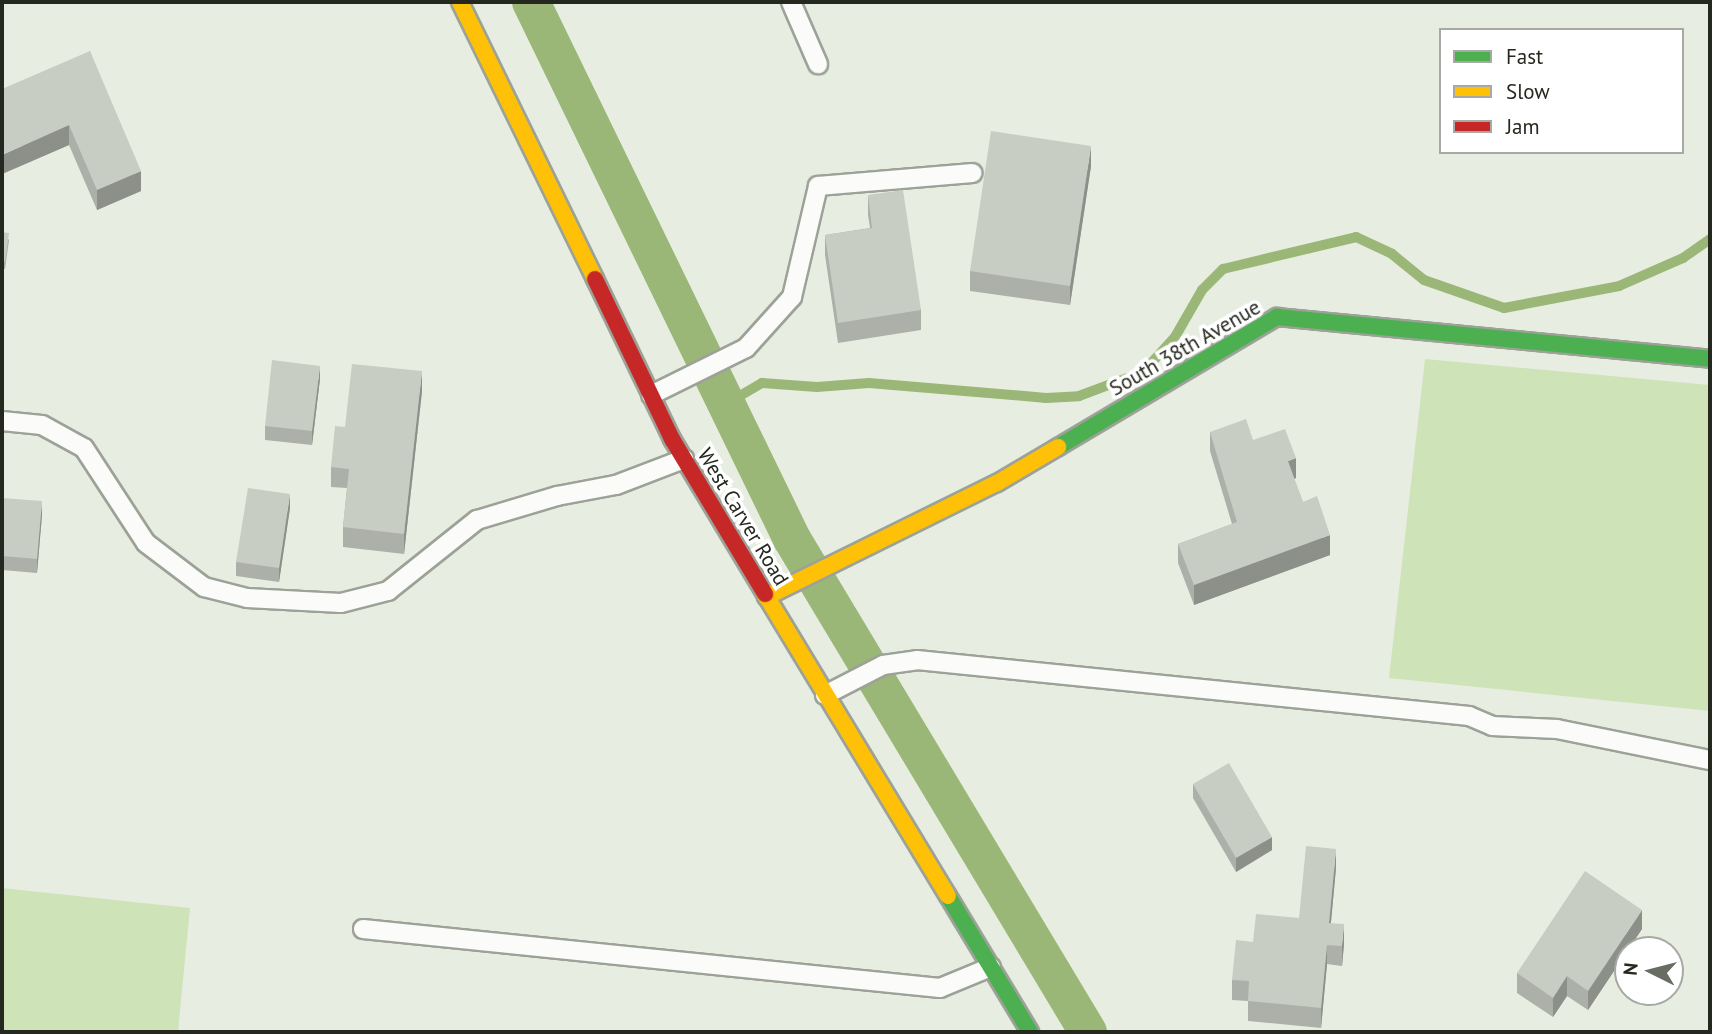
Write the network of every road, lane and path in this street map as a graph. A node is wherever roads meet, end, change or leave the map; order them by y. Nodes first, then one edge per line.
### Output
1 (460, 2) edge
2 (791, 2) edge
3 (818, 64) dead end
4 (972, 173) dead end
5 (1710, 359) edge
6 (651, 395) junction
7 (2, 421) edge
8 (684, 459) junction
9 (766, 597) junction
10 (825, 695) junction
11 (1710, 760) edge
12 (363, 929) dead end
13 (991, 967) junction
14 (1030, 1032) edge

1 - 6 street, West Carver Road
2 - 3 lane
4 - 6 lane
5 - 9 street, South 38th Avenue
6 - 8 street, West Carver Road
7 - 8 lane
8 - 9 street, West Carver Road
9 - 10 street, West Carver Road
10 - 11 lane
10 - 13 street, West Carver Road
12 - 13 lane
13 - 14 street, West Carver Road

